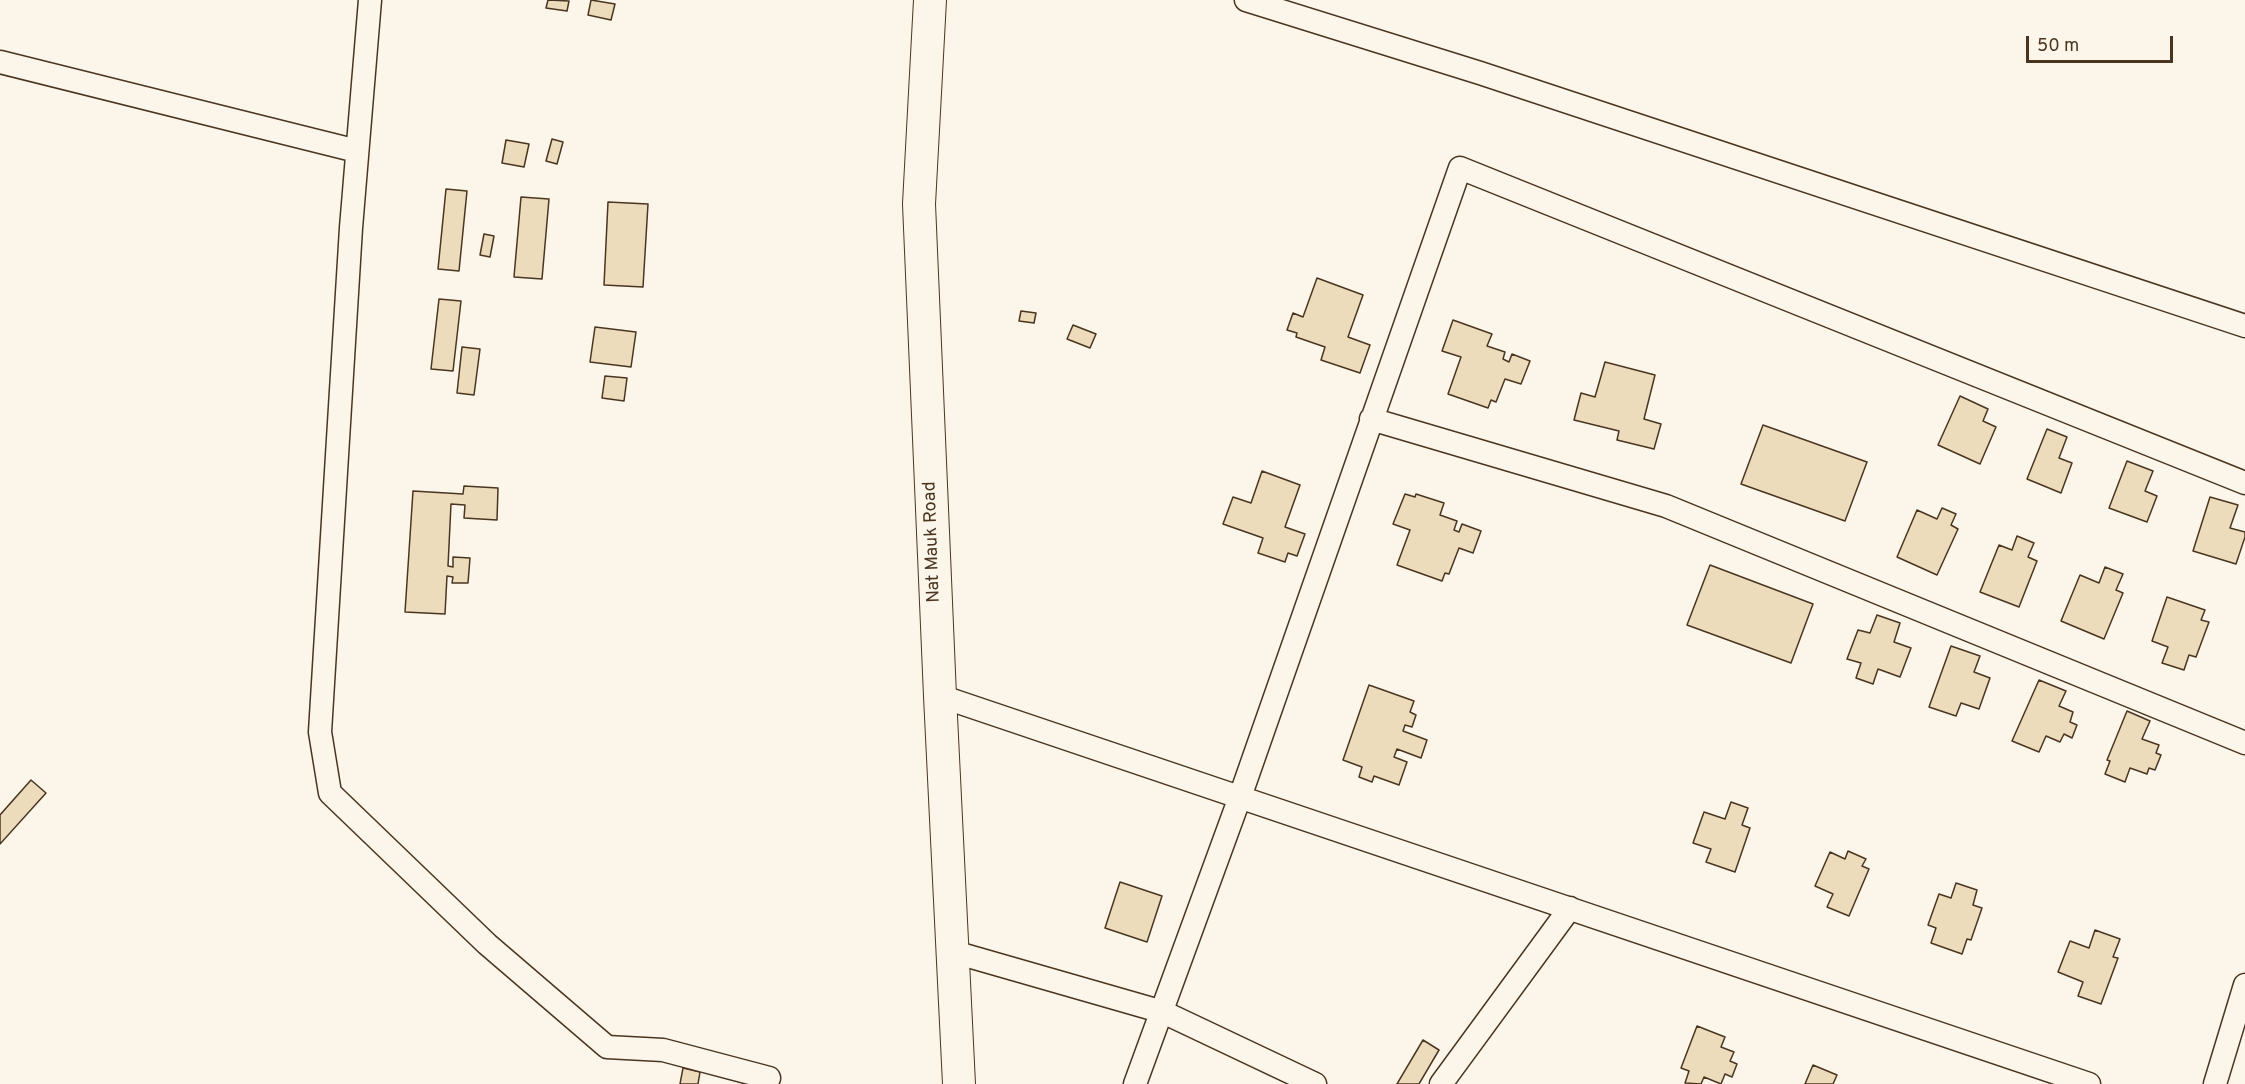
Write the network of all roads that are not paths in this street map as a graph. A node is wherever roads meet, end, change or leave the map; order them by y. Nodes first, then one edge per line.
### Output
1 (370, 0) edge
2 (930, 0) edge
3 (1246, 0) edge
4 (0, 62) edge
5 (357, 151) junction
6 (2245, 326) edge
7 (1371, 419) junction
8 (2245, 483) edge
9 (940, 696) junction
10 (2245, 743) edge
11 (1240, 797) junction
12 (1570, 908) junction
13 (954, 952) junction
14 (2245, 985) edge
15 (1163, 1012) junction
16 (769, 1078) dead end
17 (959, 1084) edge
18 (1135, 1084) edge
19 (1315, 1084) edge
20 (1441, 1084) edge
21 (2089, 1084) edge
22 (2215, 1084) edge

1 - 5 street
2 - 9 highway, Nat Mauk Road
3 - 6 street
4 - 5 street
5 - 16 street
7 - 8 street
7 - 10 street
7 - 11 street
9 - 11 street
9 - 13 highway, Nat Mauk Road
11 - 12 street
11 - 15 street
12 - 20 street
12 - 21 street
13 - 15 street
13 - 17 highway, Nat Mauk Road
14 - 22 street
15 - 18 street
15 - 19 street

